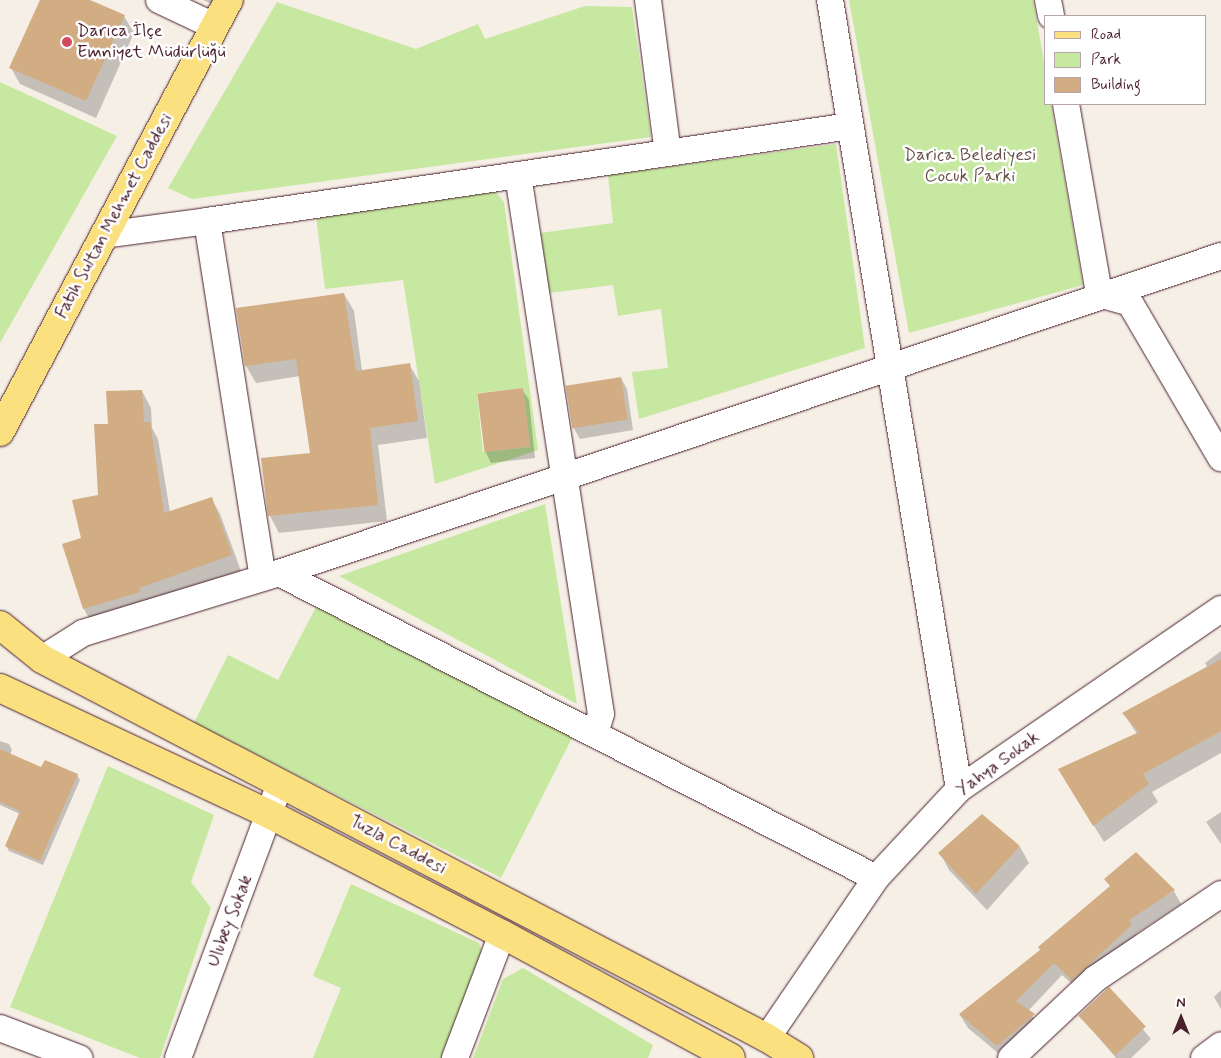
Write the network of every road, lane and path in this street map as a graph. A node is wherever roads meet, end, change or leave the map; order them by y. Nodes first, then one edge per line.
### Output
1 (159, 0) edge
2 (229, 0) edge
3 (648, 0) edge
4 (830, 0) edge
5 (1048, 0) edge
6 (1051, 15) edge
7 (214, 26) junction
8 (1066, 105) edge
9 (850, 126) junction
10 (668, 153) junction
11 (518, 175) junction
12 (207, 222) junction
13 (104, 235) junction
14 (1221, 256) edge
15 (1099, 294) junction
16 (890, 366) junction
17 (0, 432) edge
18 (1221, 458) edge
19 (563, 477) junction
20 (271, 576) junction
21 (1221, 610) edge
22 (0, 626) edge
23 (42, 659) junction
24 (0, 688) edge
25 (595, 734) junction
26 (280, 783) junction
27 (959, 789) junction
28 (271, 815) junction
29 (876, 878) junction
30 (1221, 894) edge
31 (502, 934) junction
32 (0, 1028) edge
33 (767, 1038) junction
34 (1221, 1045) edge
35 (79, 1058) edge
36 (178, 1058) edge
37 (455, 1058) edge
38 (732, 1058) edge
39 (799, 1058) edge
40 (1011, 1058) edge
41 (1204, 1058) edge

1 - 7 street
2 - 7 main road, Fatih Sultan Mehmet Caddesi
3 - 10 street
4 - 9 street
5 - 6 street
7 - 13 main road, Fatih Sultan Mehmet Caddesi
8 - 15 street
9 - 10 street
9 - 16 street
10 - 11 street
11 - 12 street
11 - 19 street
12 - 13 street
12 - 20 street
13 - 17 main road, Fatih Sultan Mehmet Caddesi
14 - 15 street
15 - 16 street
15 - 18 street
16 - 19 street
16 - 27 street
19 - 20 street
19 - 25 street
20 - 23 street
20 - 25 street
21 - 27 street, Yahya Sokak
22 - 23 main road, Tuzla Caddesi
23 - 26 main road, Tuzla Caddesi
24 - 28 main road, Tuzla Caddesi
25 - 29 street
26 - 28 street, Ulubey Sokak
26 - 33 main road, Tuzla Caddesi
27 - 29 street, Yahya Sokak
28 - 31 main road, Tuzla Caddesi
28 - 36 street, Ulubey Sokak
29 - 33 street, Yahya Sokak
30 - 40 street
31 - 37 street
31 - 38 main road, Tuzla Caddesi
32 - 35 street
33 - 39 main road, Tuzla Caddesi
34 - 41 street

